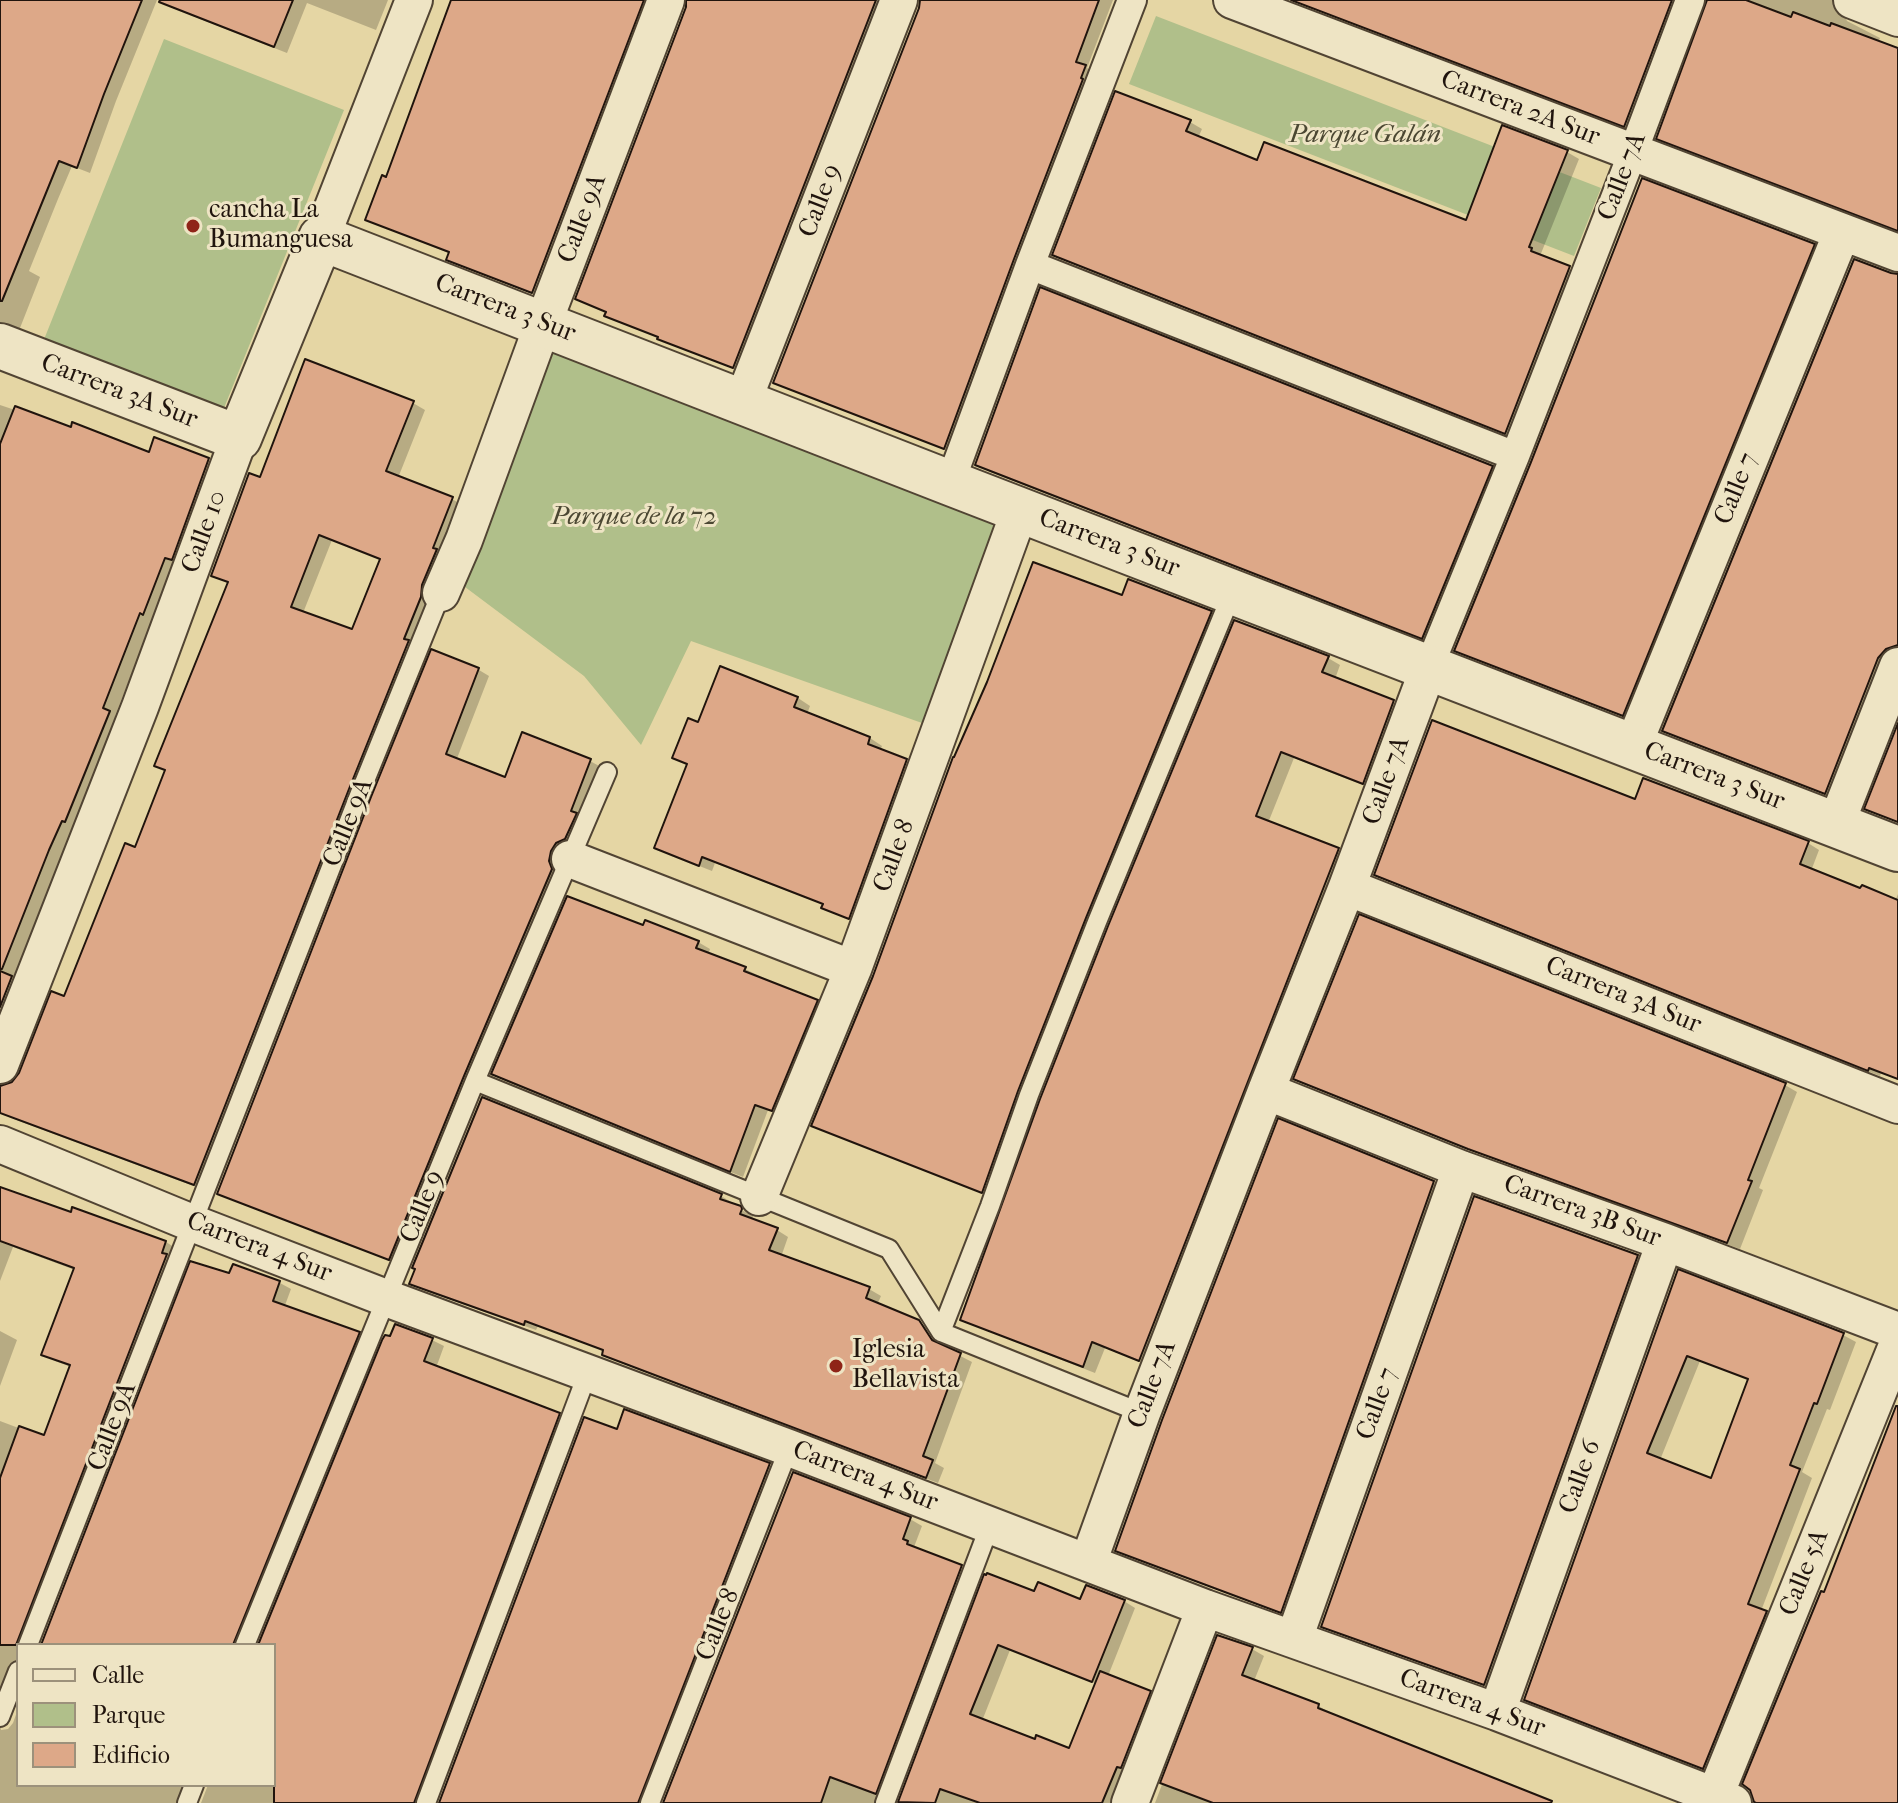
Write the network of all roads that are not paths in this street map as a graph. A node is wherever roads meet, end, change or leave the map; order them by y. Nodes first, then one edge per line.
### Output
1 (414, 0) edge
2 (666, 0) edge
3 (899, 0) edge
4 (1132, 0) edge
5 (1232, 0) edge
6 (1690, 0) edge
7 (1852, 0) edge
8 (1898, 18) edge
9 (1633, 152) junction
10 (1842, 232) junction
11 (321, 238) junction
12 (1898, 253) edge
13 (1030, 265) junction
14 (543, 324) junction
15 (0, 346) edge
16 (743, 401) junction
17 (239, 438) junction
18 (1515, 456) junction
19 (950, 483) junction
20 (1020, 510) junction
21 (1233, 591) junction
22 (441, 593) joint
23 (1898, 666) edge
24 (1429, 667) junction
25 (1633, 746) junction
26 (607, 772) dead end
27 (1836, 824) junction
28 (1898, 849) edge
29 (570, 859) junction
30 (1347, 887) junction
31 (853, 969) junction
32 (0, 1065) edge
33 (475, 1081) junction
34 (1266, 1091) junction
35 (1898, 1105) edge
36 (0, 1144) edge
37 (1461, 1169) junction
38 (759, 1197) junction
39 (192, 1223) junction
40 (1665, 1242) junction
41 (386, 1298) junction
42 (1898, 1331) edge
43 (941, 1332) junction
44 (1898, 1343) edge
45 (588, 1372) junction
46 (1142, 1413) junction
47 (789, 1448) junction
48 (990, 1525) junction
49 (1088, 1563) junction
50 (1205, 1608) junction
51 (1294, 1639) junction
52 (29, 1643) edge
53 (246, 1643) edge
54 (16, 1676) edge
55 (1497, 1712) junction
56 (0, 1717) edge
57 (1720, 1801) edge
58 (426, 1803) edge
59 (650, 1803) edge
60 (885, 1803) edge
61 (1130, 1803) edge

1 - 11 street, Calle 10
2 - 14 street, Calle 9A
3 - 16 street, Calle 9
4 - 13 street
5 - 9 street, Carrera 2A Sur
6 - 9 street, Calle 7A
7 - 8 street
9 - 10 street, Carrera 2A Sur
9 - 18 street, Calle 7A
10 - 12 street, Carrera 2A Sur
10 - 25 street, Calle 7
11 - 14 street, Carrera 3 Sur
11 - 17 street, Calle 10
13 - 18 street
13 - 19 street
14 - 16 street, Carrera 3 Sur
14 - 22 street, Calle 9A
15 - 17 street, Carrera 3A Sur
16 - 19 street, Carrera 3 Sur
17 - 32 street, Calle 10
18 - 24 street, Calle 7A
19 - 20 street, Carrera 3 Sur
20 - 21 street, Carrera 3 Sur
20 - 31 street, Calle 8
21 - 24 street, Carrera 3 Sur
21 - 43 lane
22 - 39 lane, Calle 9A
23 - 27 street
24 - 25 street, Carrera 3 Sur
24 - 30 street, Calle 7A
25 - 27 street, Carrera 3 Sur
26 - 29 lane, Calle 9
27 - 28 street, Carrera 3 Sur
29 - 31 street
29 - 33 lane, Calle 9
30 - 34 street, Calle 7A
30 - 35 street, Carrera 3A Sur
31 - 38 street, Calle 8
33 - 38 lane
33 - 41 lane, Calle 9
34 - 37 street, Carrera 3B Sur
34 - 46 street, Calle 7A
36 - 39 street, Carrera 4 Sur
37 - 40 street, Carrera 3B Sur
37 - 51 street, Calle 7
38 - 43 lane
39 - 41 street, Carrera 4 Sur
39 - 52 lane, Calle 9A
40 - 42 street, Carrera 3B Sur
40 - 55 street, Calle 6
41 - 45 street, Carrera 4 Sur
41 - 53 lane, Calle 9
43 - 46 lane
44 - 57 street, Calle 5A
45 - 47 street, Carrera 4 Sur
45 - 58 lane
46 - 49 street, Calle 7A
47 - 48 street, Carrera 4 Sur
47 - 59 lane, Calle 8
48 - 49 street, Carrera 4 Sur
48 - 60 lane
49 - 50 street, Carrera 4 Sur
50 - 51 street, Carrera 4 Sur
50 - 61 street
51 - 55 street, Carrera 4 Sur
54 - 56 lane
55 - 57 street, Carrera 4 Sur

